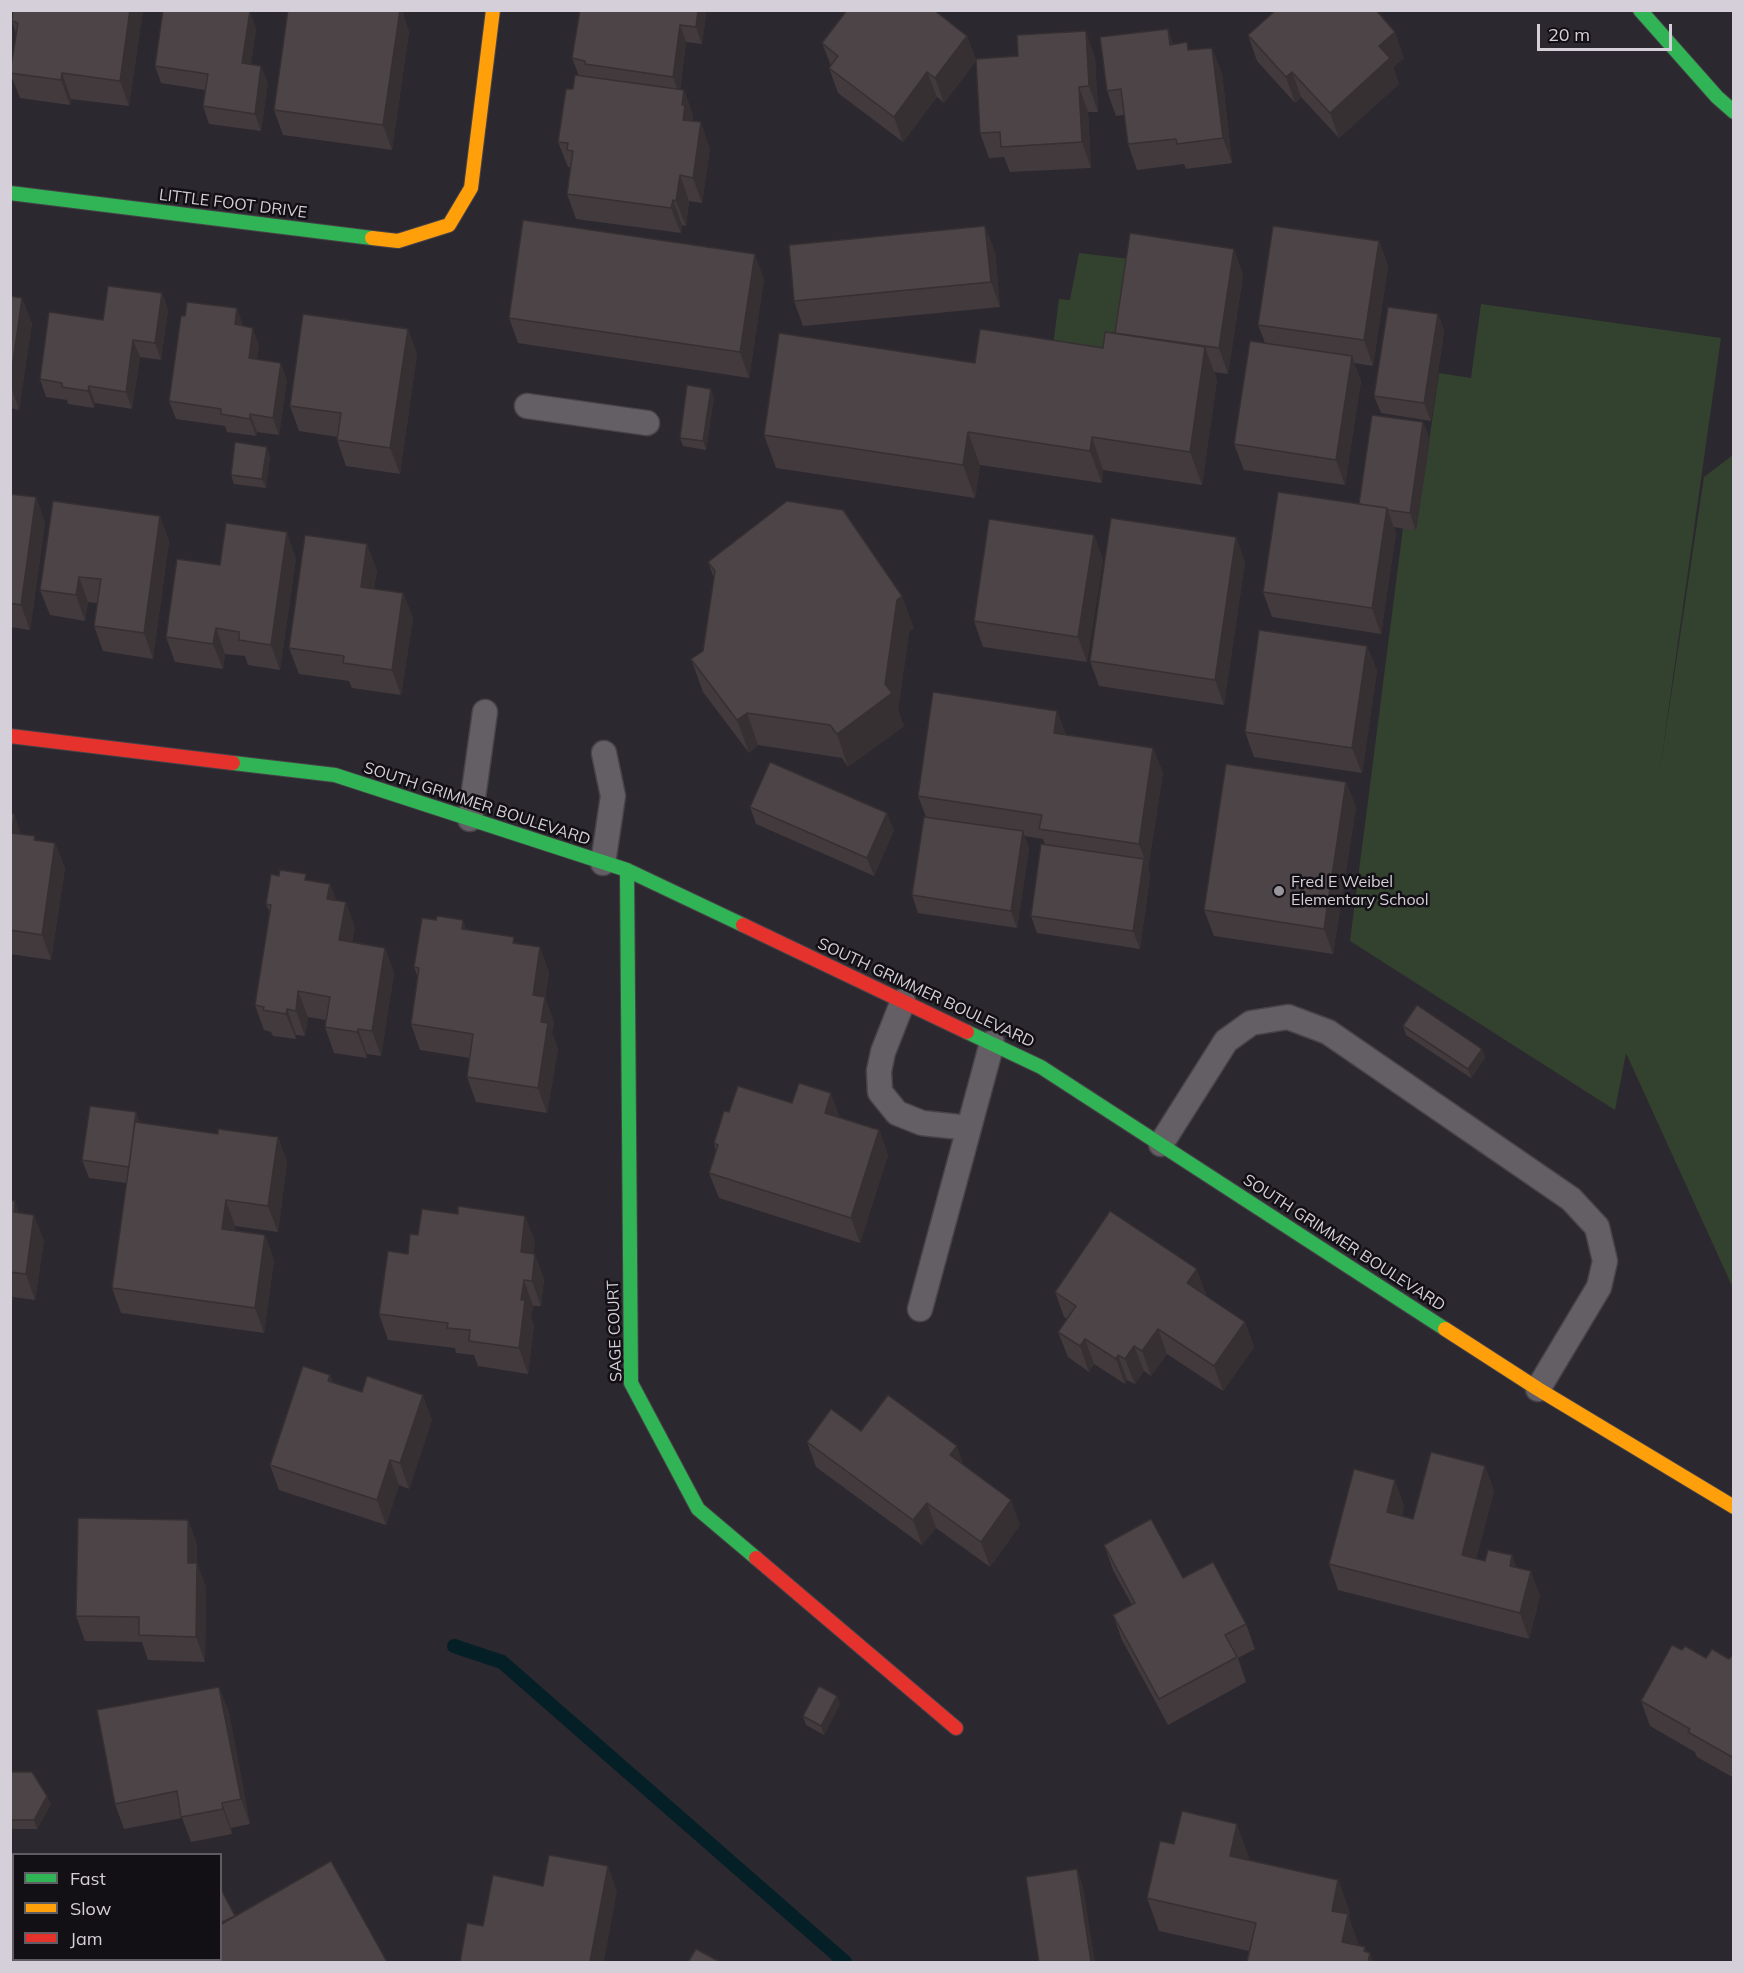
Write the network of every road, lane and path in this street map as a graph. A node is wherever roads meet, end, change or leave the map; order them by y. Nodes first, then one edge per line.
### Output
1 (493, 10) edge
2 (1640, 10) edge
3 (1734, 112) edge
4 (10, 193) edge
5 (527, 406) dead end
6 (647, 423) dead end
7 (485, 712) dead end
8 (10, 736) edge
9 (604, 753) dead end
10 (470, 819) junction
11 (603, 862) junction
12 (627, 870) junction
13 (903, 1001) junction
14 (992, 1043) junction
15 (969, 1128) junction
16 (1161, 1144) junction
17 (920, 1309) dead end
18 (1538, 1389) junction
19 (1734, 1507) edge
20 (956, 1728) dead end

1 - 4 street, LITTLE FOOT DRIVE
2 - 3 street
5 - 6 lane
7 - 10 lane
8 - 10 street, SOUTH GRIMMER BOULEVARD
9 - 11 lane
10 - 11 street, SOUTH GRIMMER BOULEVARD
11 - 12 street, SOUTH GRIMMER BOULEVARD
12 - 13 street, SOUTH GRIMMER BOULEVARD
12 - 20 street, SAGE COURT
13 - 14 street, SOUTH GRIMMER BOULEVARD
13 - 15 lane
14 - 15 lane
14 - 16 street, SOUTH GRIMMER BOULEVARD
15 - 17 lane
16 - 18 street, SOUTH GRIMMER BOULEVARD
16 - 18 lane
18 - 19 street, SOUTH GRIMMER BOULEVARD

